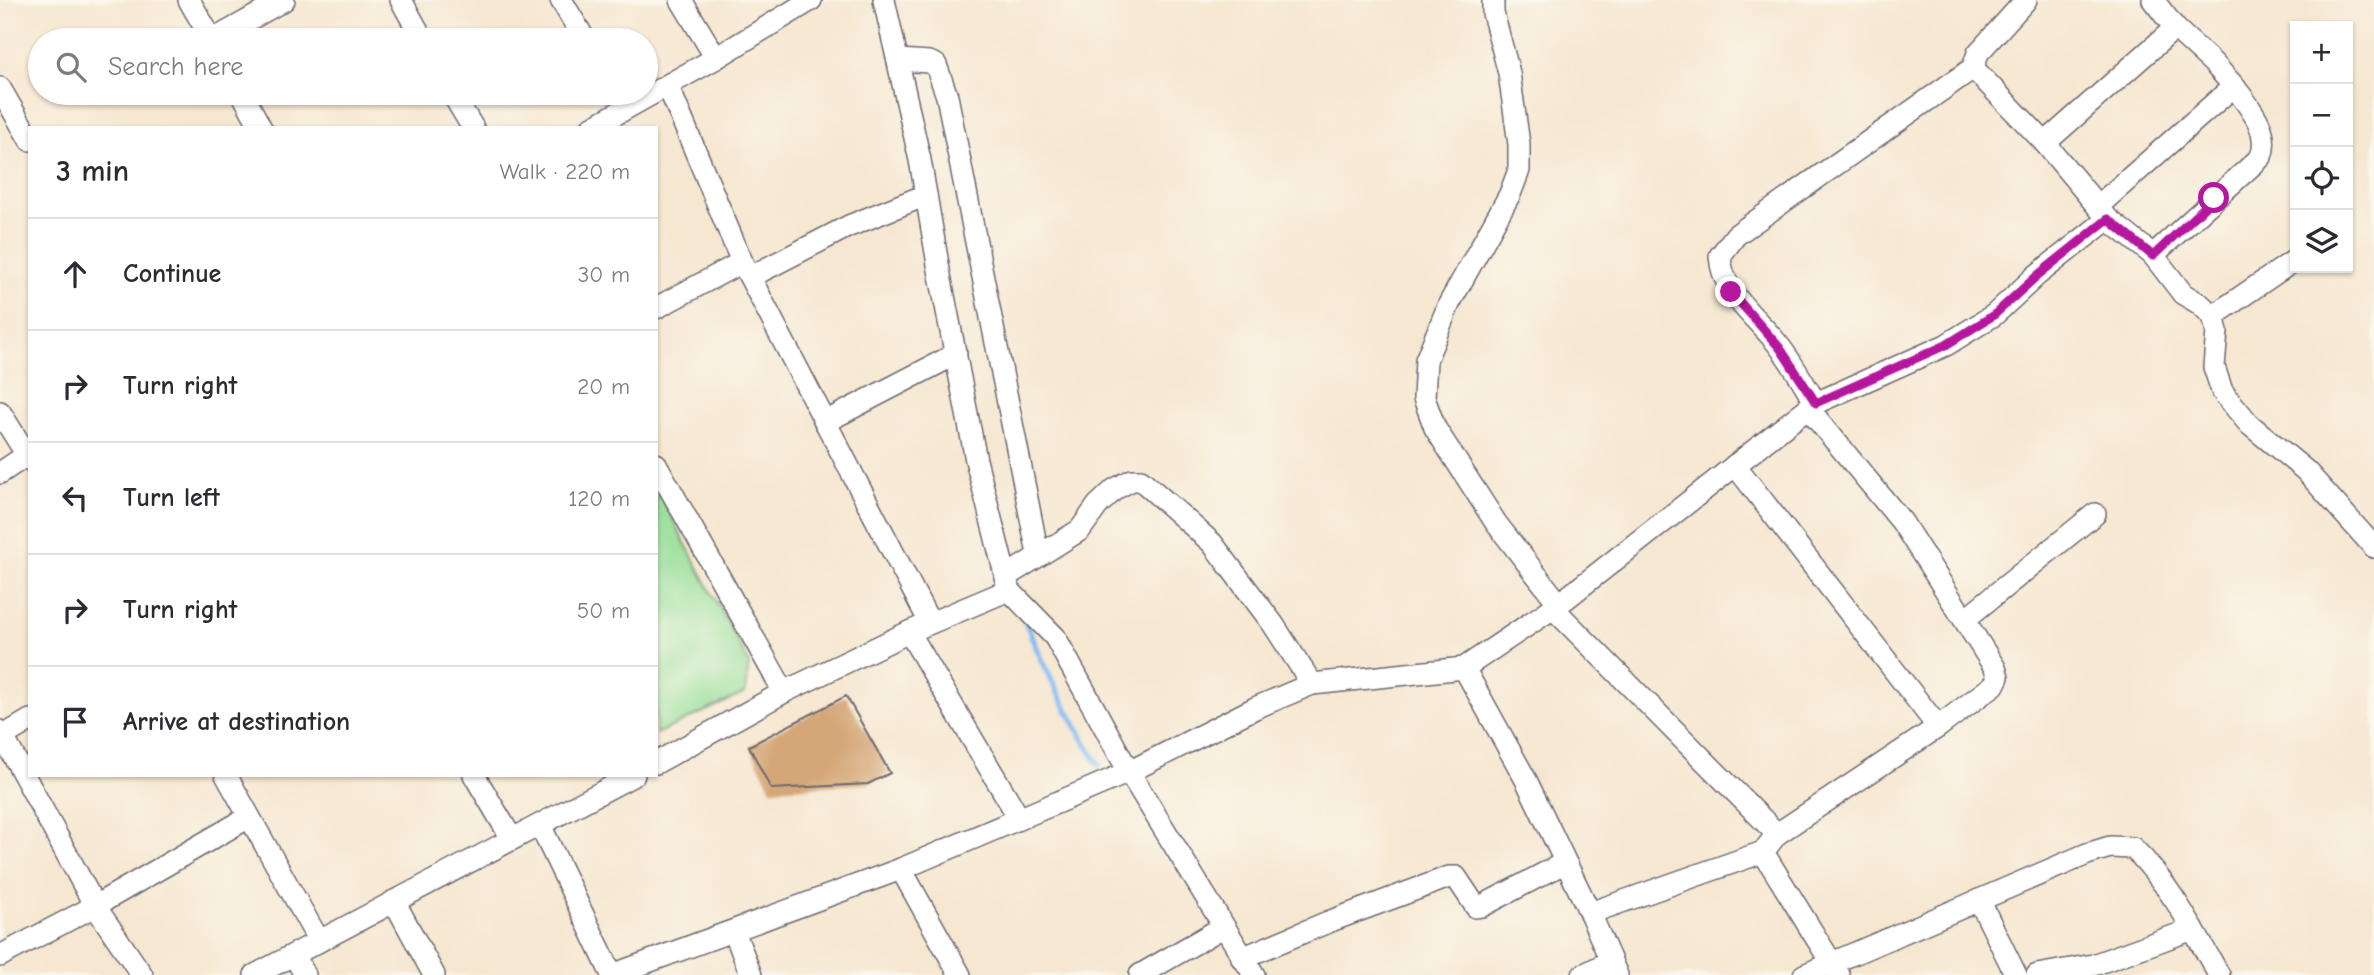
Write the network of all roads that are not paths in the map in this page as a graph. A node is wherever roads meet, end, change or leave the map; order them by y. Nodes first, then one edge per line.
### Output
1 (189, 0) edge
2 (284, 0) edge
3 (401, 0) edge
4 (561, 0) edge
5 (681, 0) edge
6 (811, 0) edge
7 (884, 0) edge
8 (1493, 0) edge
9 (2026, 0) edge
10 (2153, 0) edge
11 (206, 28) edge
12 (234, 28) edge
13 (416, 28) edge
14 (578, 28) edge
15 (2175, 28) junction
16 (716, 58) junction
17 (899, 60) junction
18 (1973, 68) junction
19 (668, 86) junction
20 (2234, 86) junction
21 (0, 88) edge
22 (658, 89) edge
23 (249, 105) edge
24 (460, 105) edge
25 (616, 105) edge
26 (260, 126) edge
27 (471, 126) edge
28 (594, 126) edge
29 (28, 137) edge
30 (2045, 143) junction
31 (926, 195) junction
32 (2103, 212) junction
33 (2153, 256) junction
34 (2290, 263) edge
35 (746, 269) junction
36 (658, 307) edge
37 (2213, 317) junction
38 (956, 354) junction
39 (1812, 405) junction
40 (0, 412) edge
41 (825, 422) junction
42 (28, 454) edge
43 (28, 457) edge
44 (1735, 465) junction
45 (0, 473) edge
46 (659, 478) edge
47 (2095, 514) dead end
48 (2374, 547) edge
49 (1038, 554) junction
50 (1007, 584) junction
51 (1556, 606) junction
52 (1965, 619) junction
53 (930, 623) junction
54 (909, 632) junction
55 (1464, 668) junction
56 (1312, 684) junction
57 (784, 692) junction
58 (28, 721) edge
59 (1938, 727) junction
60 (1, 735) edge
61 (658, 763) edge
62 (1129, 772) junction
63 (227, 777) edge
64 (475, 777) edge
65 (630, 777) edge
66 (249, 817) junction
67 (1018, 818) junction
68 (540, 825) junction
69 (1777, 834) junction
70 (512, 839) junction
71 (1763, 852) junction
72 (1564, 863) junction
73 (901, 869) junction
74 (1979, 900) junction
75 (394, 901) junction
76 (95, 906) junction
77 (1590, 913) junction
78 (1223, 927) junction
79 (2193, 929) junction
80 (734, 931) junction
81 (319, 941) junction
82 (0, 956) edge
83 (294, 956) junction
84 (1248, 966) edge
85 (1614, 968) edge
86 (1836, 970) edge
87 (142, 975) edge
88 (255, 975) edge
89 (305, 975) edge
90 (434, 975) edge
91 (751, 975) edge
92 (960, 975) edge
93 (1140, 975) edge
94 (1583, 975) edge
95 (1804, 975) edge
96 (2016, 975) edge
97 (2037, 975) edge
98 (2219, 975) edge

1 - 11 street
2 - 12 street
3 - 13 street
4 - 14 street
5 - 16 street
6 - 16 street
7 - 17 street
8 - 51 street
9 - 18 street
10 - 15 street
15 - 20 street
15 - 30 street
16 - 19 street
17 - 31 street
17 - 49 street
18 - 30 street
18 - 39 street
19 - 22 street
19 - 35 street
20 - 32 street
20 - 33 street
21 - 29 street
23 - 26 street
24 - 27 street
25 - 28 street
30 - 32 street
31 - 35 street
31 - 38 street
32 - 33 street
32 - 39 street
33 - 37 street
34 - 37 street
35 - 36 street
35 - 41 street
37 - 48 street
38 - 41 street
38 - 50 street
39 - 44 street
39 - 52 street
40 - 42 street
41 - 53 street
43 - 45 street
44 - 51 street
44 - 59 street
46 - 57 street
47 - 52 street
49 - 50 street
49 - 56 street
50 - 53 street
50 - 62 street
51 - 55 street
51 - 69 street
52 - 59 street
53 - 54 street
54 - 57 street
54 - 67 street
55 - 56 street
55 - 72 street
56 - 62 street
57 - 61 street
58 - 60 street
59 - 69 street
60 - 76 street
62 - 67 street
62 - 78 street
63 - 66 street
64 - 70 street
65 - 68 street
66 - 76 street
66 - 81 street
67 - 73 street
68 - 70 street
68 - 80 street
69 - 71 street
70 - 75 street
71 - 77 street
71 - 86 street
72 - 77 street
72 - 84 street
73 - 80 street
73 - 92 street
74 - 79 street
74 - 86 street
74 - 96 street
75 - 81 street
75 - 90 street
76 - 82 street
76 - 87 street
77 - 85 street
78 - 84 street
78 - 93 street
79 - 97 street
79 - 98 street
80 - 91 street
81 - 83 street
83 - 88 street
83 - 89 street
85 - 94 street
86 - 95 street

